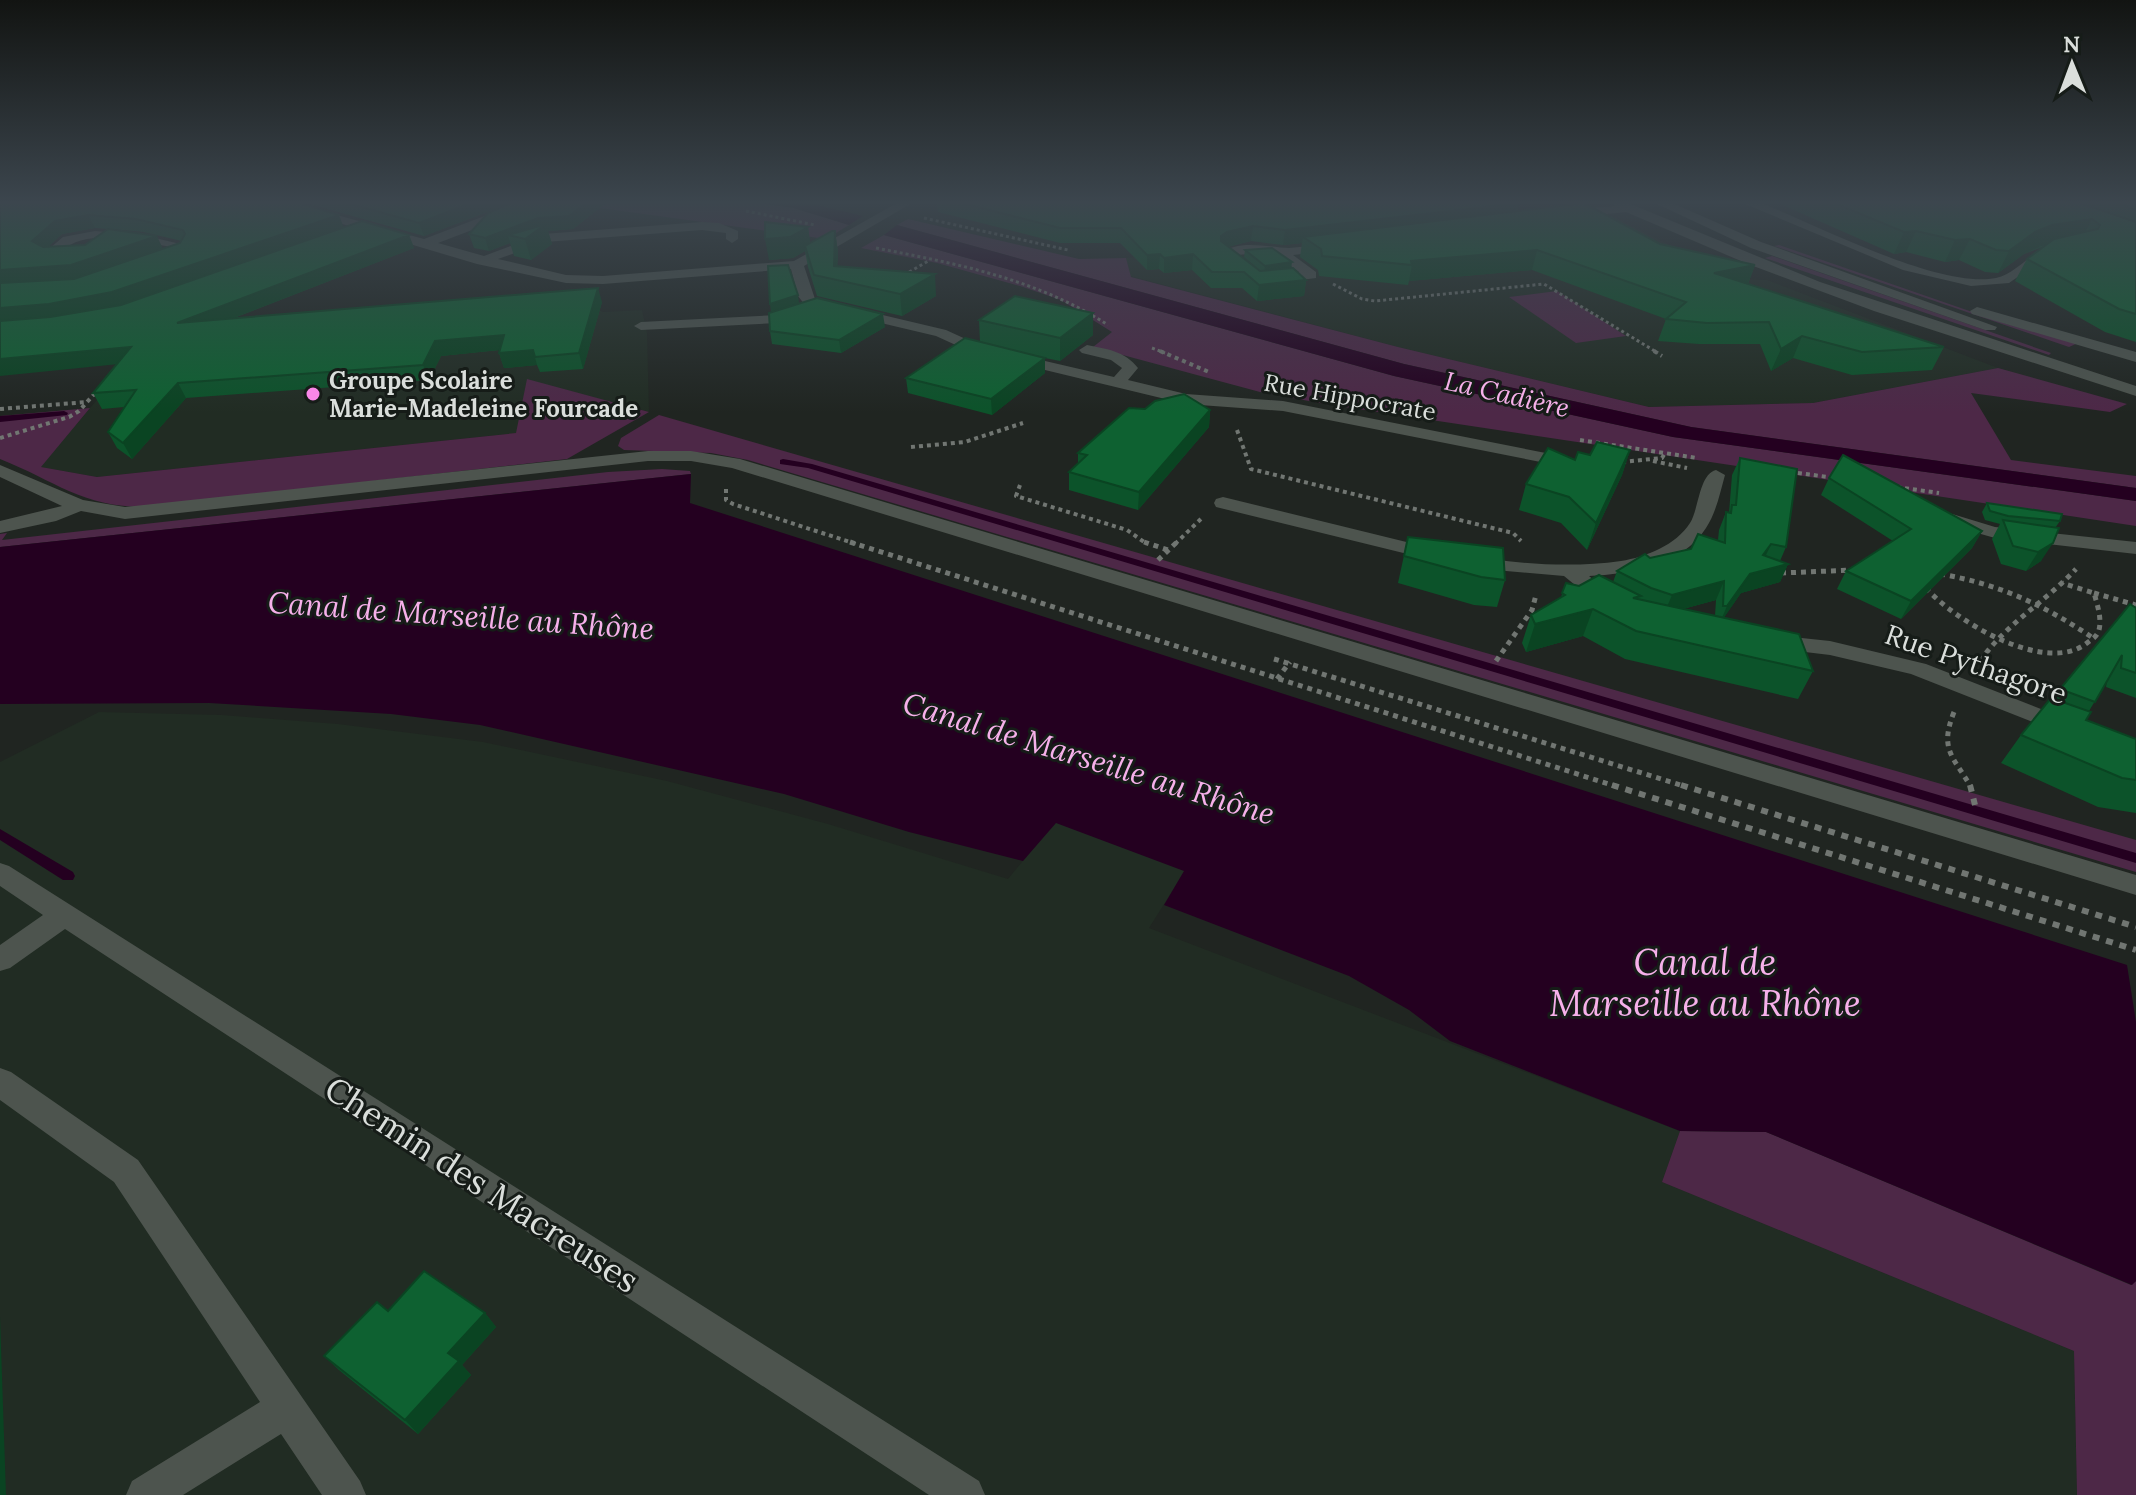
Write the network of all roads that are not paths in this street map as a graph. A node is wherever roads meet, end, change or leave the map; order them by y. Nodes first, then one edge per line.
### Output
1 (537, 273) edge
2 (697, 273) edge
3 (799, 273) edge
4 (1251, 273) edge
5 (1308, 273) edge
6 (1783, 273) edge
7 (1837, 273) edge
8 (1867, 273) edge
9 (1934, 273) edge
10 (2014, 273) edge
11 (1956, 280) junction
12 (1921, 292) junction
13 (817, 304) junction
14 (641, 326) dead end
15 (1087, 350) edge
16 (2136, 357) edge
17 (2136, 376) edge
18 (1134, 391) junction
19 (2136, 391) edge
20 (1237, 408) junction
21 (1300, 427) dead end
22 (1561, 461) edge
23 (1712, 467) road end
24 (0, 470) edge
25 (1223, 503) dead end
26 (1922, 505) edge
27 (78, 506) junction
28 (0, 527) edge
29 (2136, 548) edge
30 (1571, 572) junction
31 (1629, 611) edge
32 (1756, 640) edge
33 (2086, 735) edge
34 (0, 873) edge
35 (2136, 885) edge
36 (63, 915) junction
37 (0, 960) edge
38 (0, 1082) edge
39 (287, 1408) junction
40 (146, 1495) edge
41 (346, 1495) edge
42 (965, 1495) edge

1 - 2 street
3 - 13 street
4 - 5 street
6 - 19 street
7 - 17 street
8 - 12 street
9 - 11 street
10 - 11 street
11 - 12 street
12 - 16 street
13 - 14 street
13 - 18 street, Rue Hippocrate
15 - 18 street
18 - 20 street, Rue Hippocrate
20 - 21 street
20 - 22 street, Rue Hippocrate
23 - 30 street
24 - 27 street
25 - 30 street
26 - 29 street
27 - 28 street
27 - 35 street
30 - 31 street
32 - 33 street, Rue Pythagore
34 - 36 street, Chemin des Macreuses
36 - 37 street
36 - 42 street, Chemin des Macreuses
38 - 39 street
39 - 40 street
39 - 41 street

